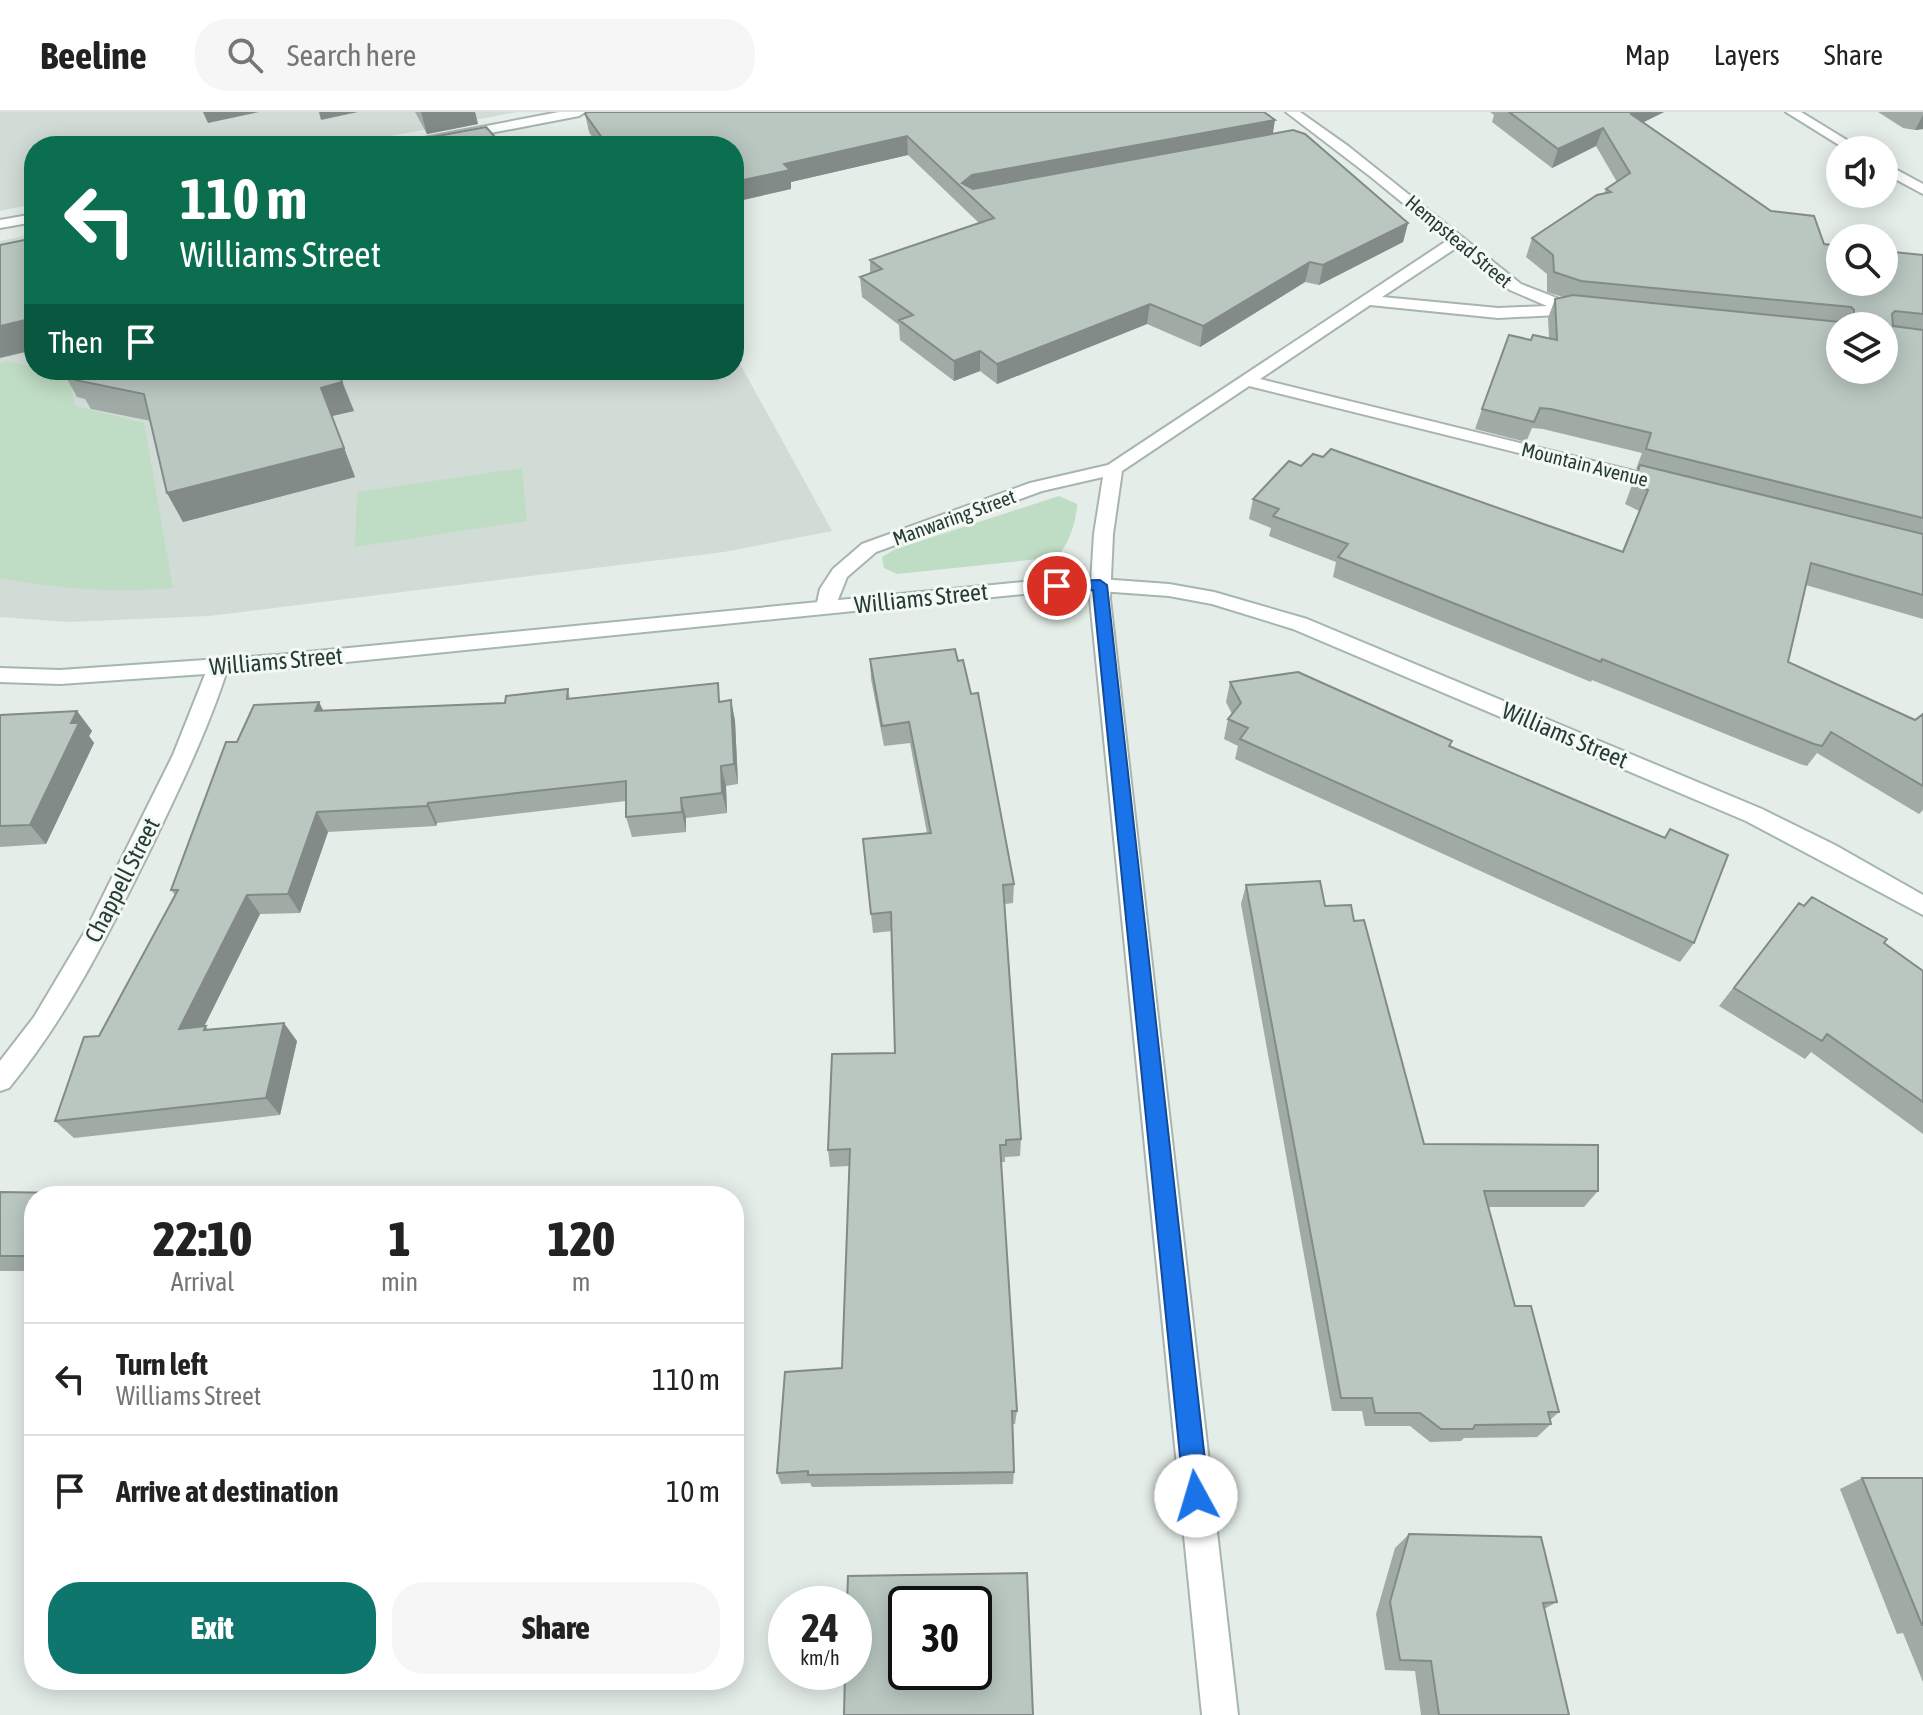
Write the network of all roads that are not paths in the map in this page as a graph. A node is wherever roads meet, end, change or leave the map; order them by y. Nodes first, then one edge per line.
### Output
1 (579, 112) edge
2 (1292, 112) edge
3 (1792, 112) edge
4 (455, 136) edge
5 (1832, 136) edge
6 (1898, 175) edge
7 (1923, 190) edge
8 (24, 220) edge
9 (0, 224) edge
10 (1456, 241) junction
11 (1367, 300) junction
12 (1572, 308) junction
13 (1594, 310) edge
14 (1247, 381) junction
15 (1114, 469) junction
16 (1688, 490) edge
17 (1100, 585) junction
18 (826, 607) junction
19 (218, 667) junction
20 (0, 675) edge
21 (1923, 906) edge
22 (0, 1080) edge
23 (1220, 1715) edge

1 - 4 street
2 - 10 street, Hempstead Street
3 - 5 street
6 - 7 street
8 - 9 street
10 - 11 street, Manwaring Street
10 - 12 street, Hempstead Street
11 - 12 street
11 - 14 street, Manwaring Street
12 - 13 street, Hempstead Street
14 - 15 street, Manwaring Street
14 - 16 street, Mountain Avenue
15 - 17 street
15 - 18 street, Manwaring Street
17 - 18 street, Williams Street
17 - 21 street, Williams Street
17 - 23 street
18 - 19 street, Williams Street
19 - 20 street, Williams Street
19 - 22 street, Chappell Street

